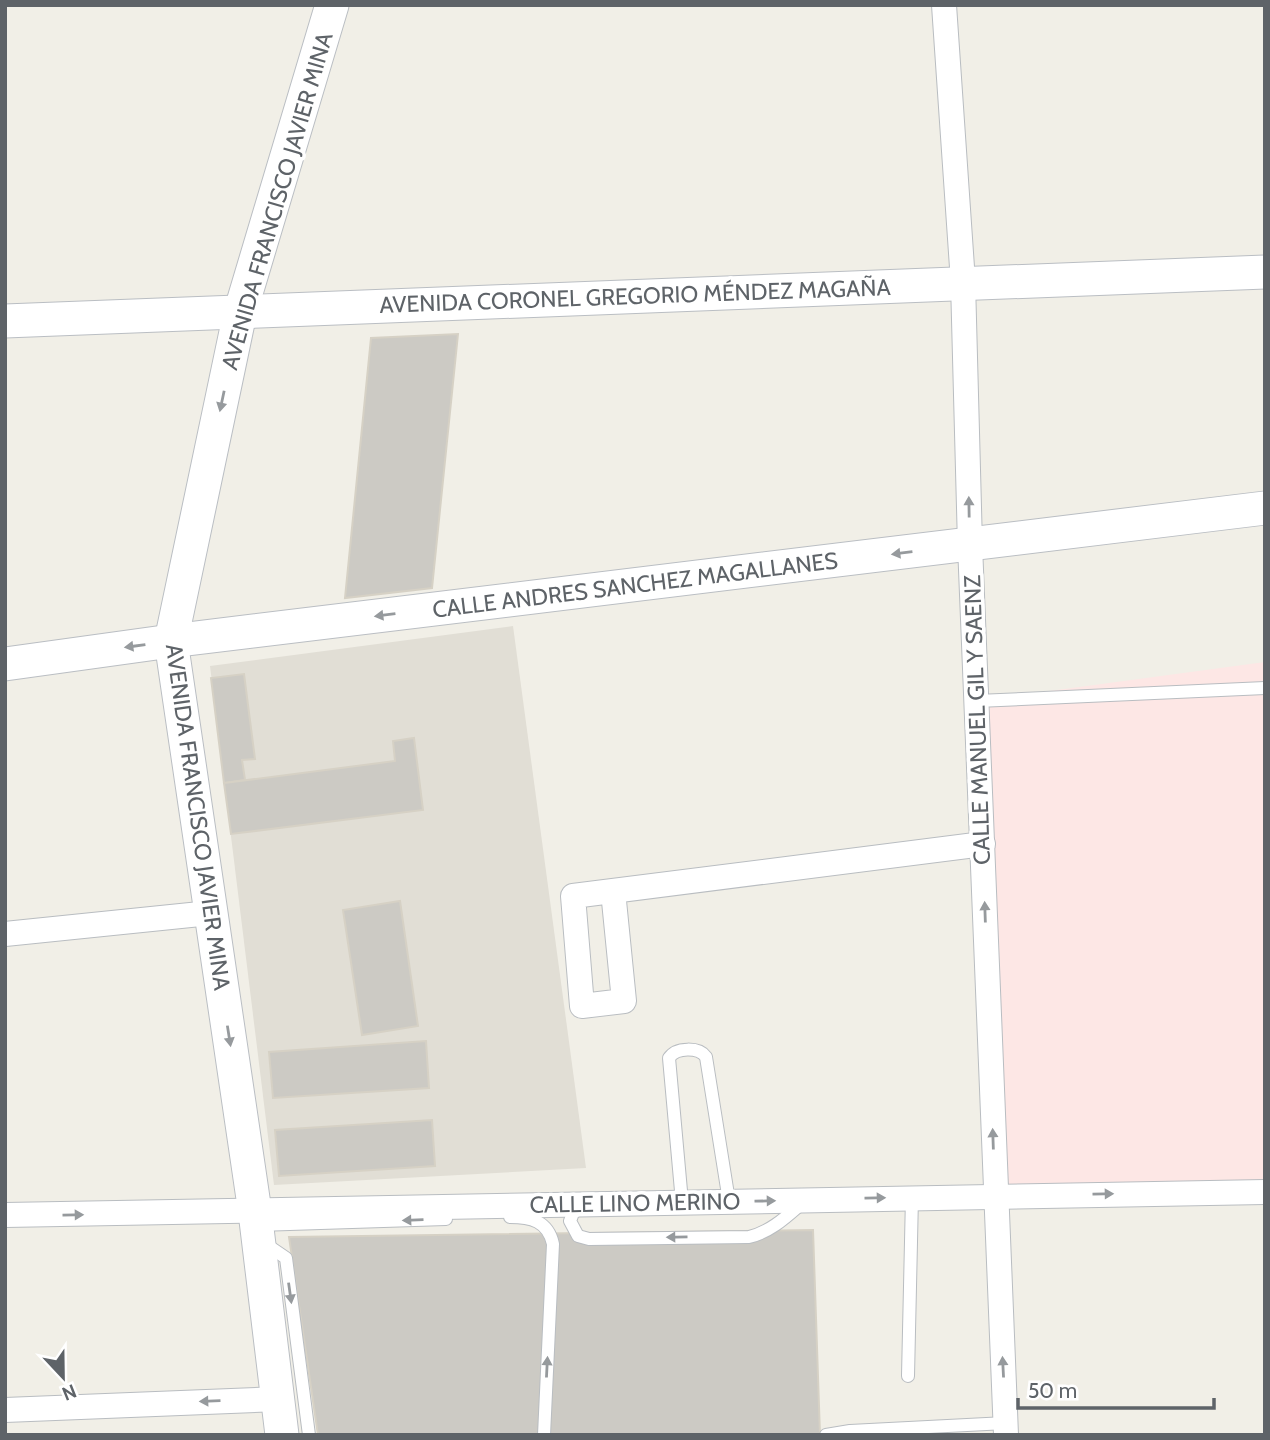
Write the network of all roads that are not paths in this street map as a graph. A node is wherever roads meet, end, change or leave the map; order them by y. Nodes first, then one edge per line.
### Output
1 (332, 5) edge
2 (943, 5) edge
3 (1265, 272) edge
4 (964, 282) junction
5 (240, 313) junction
6 (5, 321) edge
7 (1265, 508) edge
8 (970, 545) junction
9 (172, 641) junction
10 (5, 664) edge
11 (1265, 688) edge
12 (977, 701) junction
13 (983, 844) junction
14 (613, 891) dead end
15 (210, 913) junction
16 (5, 934) edge
17 (1265, 1192) edge
18 (995, 1196) junction
19 (912, 1198) junction
20 (807, 1200) junction
21 (729, 1201) junction
22 (682, 1202) junction
23 (589, 1204) junction
24 (5, 1215) edge
25 (257, 1225) junction
26 (908, 1376) dead end
27 (278, 1399) junction
28 (5, 1410) edge
29 (1006, 1429) edge
30 (282, 1435) edge
31 (309, 1435) edge
32 (544, 1435) edge
33 (826, 1435) edge

1 - 5 main road, AVENIDA FRANCISCO JAVIER MINA
2 - 4 street, CALLE MANUEL GIL Y SAENZ
3 - 4 main road, AVENIDA CORONEL GREGORIO MÉNDEZ MAGAÑA
4 - 5 main road, AVENIDA CORONEL GREGORIO MÉNDEZ MAGAÑA
8 -> 4 street, CALLE MANUEL GIL Y SAENZ
5 - 6 main road, AVENIDA CORONEL GREGORIO MÉNDEZ MAGAÑA
5 -> 9 main road, AVENIDA FRANCISCO JAVIER MINA
7 - 8 main road, CALLE ANDRES SANCHEZ MAGALLANES
8 -> 9 main road, CALLE ANDRES SANCHEZ MAGALLANES
8 - 12 street, CALLE MANUEL GIL Y SAENZ
9 -> 10 main road, CALLE ANDRES SANCHEZ MAGALLANES
9 - 15 main road, AVENIDA FRANCISCO JAVIER MINA
11 - 12 lane
12 - 13 street, CALLE MANUEL GIL Y SAENZ
13 - 14 street
18 -> 13 street, CALLE MANUEL GIL Y SAENZ
15 - 16 street
15 -> 25 main road, AVENIDA FRANCISCO JAVIER MINA
18 -> 17 street, CALLE LINO MERINO
18 - 19 street, CALLE LINO MERINO
29 -> 18 street, CALLE MANUEL GIL Y SAENZ
20 -> 19 street, CALLE LINO MERINO
19 - 26 lane
21 -> 20 street, CALLE LINO MERINO
20 -> 23 lane
21 - 22 street, CALLE LINO MERINO
21 - 22 lane
22 - 23 street, CALLE LINO MERINO
23 - 25 street, CALLE LINO MERINO
24 -> 25 street, CALLE LINO MERINO
25 - 27 main road, AVENIDA FRANCISCO JAVIER MINA
25 -> 31 lane
32 -> 25 lane
27 -> 28 street
27 - 30 main road, AVENIDA FRANCISCO JAVIER MINA
29 - 33 lane

